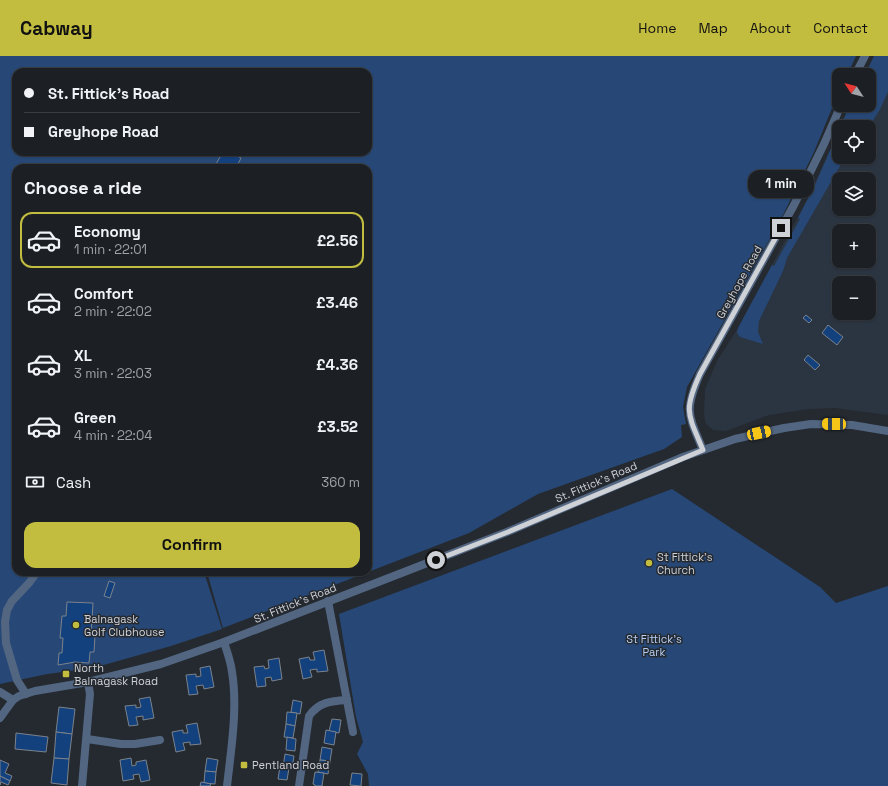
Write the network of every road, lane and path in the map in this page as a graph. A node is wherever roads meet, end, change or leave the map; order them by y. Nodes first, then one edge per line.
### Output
1 (864, 56) edge
2 (858, 68) edge
3 (838, 112) edge
4 (888, 431) edge
5 (703, 450) junction
6 (34, 576) edge
7 (328, 602) junction
8 (224, 642) junction
9 (88, 682) junction
10 (0, 692) edge
11 (26, 694) junction
12 (13, 700) junction
13 (347, 700) junction
14 (0, 718) edge
15 (353, 732) dead end
16 (86, 739) junction
17 (160, 740) dead end
18 (82, 786) edge
19 (227, 786) edge
20 (299, 786) edge

1 - 2 street
3 - 5 street, Greyhope Road
4 - 5 street, St. Fittick's Road
5 - 7 street, St. Fittick's Road
6 - 11 street
7 - 8 street, St. Fittick's Road
7 - 13 street
8 - 9 street, St. Fittick's Road
8 - 19 street
9 - 11 street, St. Fittick's Road
9 - 16 street
10 - 12 street
11 - 12 street, St. Fittick's Road
12 - 14 street
13 - 15 street
13 - 20 street
16 - 17 street
16 - 18 street

